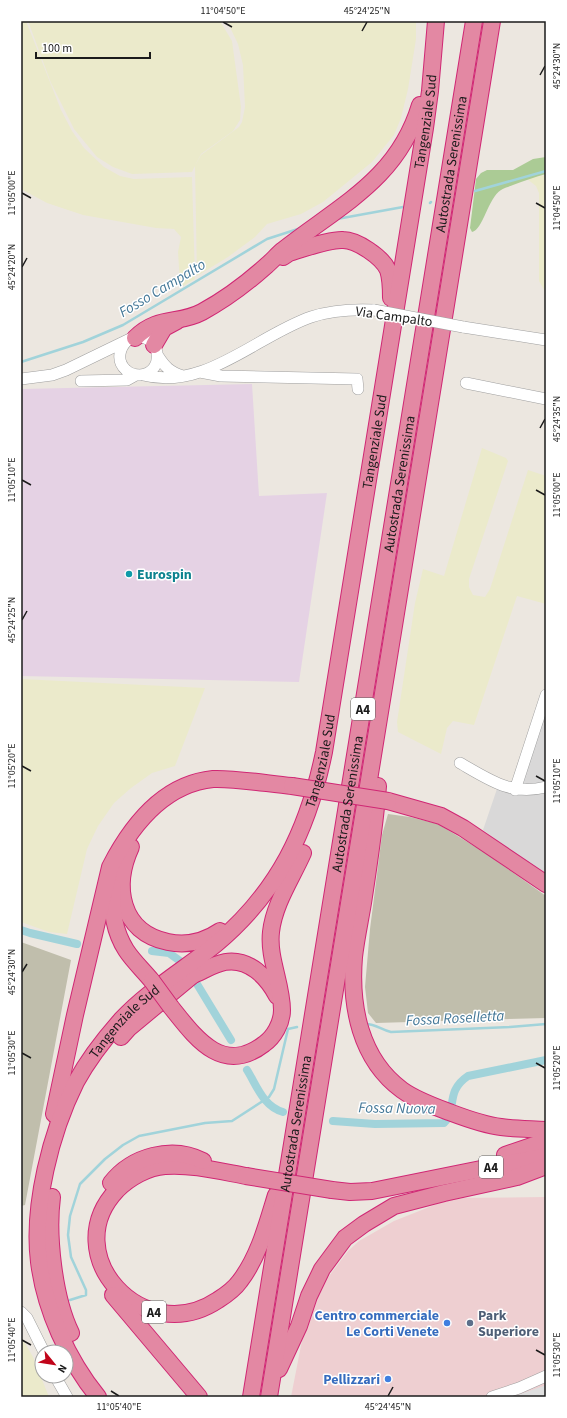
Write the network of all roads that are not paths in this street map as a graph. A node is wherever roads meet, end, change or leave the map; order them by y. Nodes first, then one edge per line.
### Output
1 (436, 21) edge
2 (446, 21) edge
3 (474, 21) edge
4 (492, 21) edge
5 (266, 267) junction
6 (182, 319) junction
7 (132, 339) junction
8 (546, 340) edge
9 (156, 350) junction
10 (89, 360) junction
11 (120, 360) junction
12 (198, 372) junction
13 (139, 375) junction
14 (184, 376) junction
15 (384, 377) junction
16 (21, 379) edge
17 (82, 381) dead end
18 (466, 383) dead end
19 (358, 389) dead end
20 (546, 399) edge
21 (546, 695) edge
22 (378, 727) junction
23 (460, 763) dead end
24 (187, 786) junction
25 (546, 787) edge
26 (515, 790) junction
27 (128, 836) junction
28 (303, 853) junction
29 (273, 881) junction
30 (546, 884) edge
31 (193, 975) junction
32 (282, 1011) junction
33 (297, 1120) junction
34 (546, 1130) edge
35 (546, 1141) edge
36 (546, 1156) edge
37 (546, 1166) edge
38 (224, 1172) junction
39 (437, 1179) junction
40 (43, 1187) junction
41 (21, 1312) edge
42 (40, 1344) edge
43 (546, 1376) edge
44 (60, 1384) edge
45 (270, 1393) edge
46 (67, 1397) edge
47 (98, 1397) edge
48 (110, 1397) edge
49 (199, 1397) edge
50 (251, 1397) edge
51 (492, 1397) edge

1 - 5 highway
1 - 15 highway, Tangenziale Sud
2 - 28 highway, Tangenziale Sud
3 - 33 highway, Autostrada Serenissima / A4
4 - 22 highway, Autostrada Serenissima / A4
5 - 6 highway
5 - 15 highway
6 - 7 highway
6 - 9 highway
7 - 9 street
7 - 10 street
7 - 11 street
8 - 12 street, Via Campalto, bridge
9 - 13 street
9 - 14 street
10 - 11 street
10 - 16 street
11 - 13 street
12 - 14 street, Via Campalto
12 - 19 street
13 - 14 street, Via Campalto
13 - 17 street
15 - 29 highway, Tangenziale Sud
18 - 20 street
21 - 26 street
22 - 34 highway, A4
22 - 45 highway, Autostrada Serenissima / A4
23 - 26 street
24 - 27 highway
24 - 29 highway
24 - 30 highway, bridge
25 - 26 street
27 - 32 highway, bridge
27 - 40 highway
28 - 31 highway, Tangenziale Sud
28 - 32 highway
29 - 40 highway, Tangenziale Sud
31 - 32 highway
31 - 48 highway, Tangenziale Sud
33 - 38 highway, A4
33 - 50 highway, Autostrada Serenissima / A4
35 - 39 highway, A4
36 - 39 highway, A4
37 - 45 highway, A4
38 - 39 highway, A4, bridge
38 - 49 highway, A4
40 - 47 highway, Tangenziale Sud
41 - 42 street
43 - 51 street
44 - 46 street

